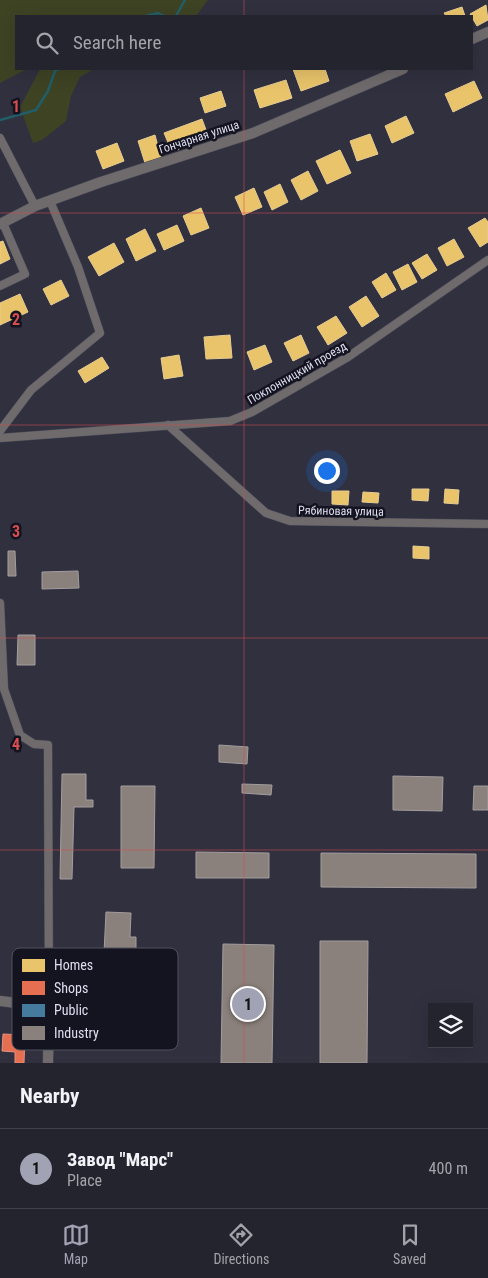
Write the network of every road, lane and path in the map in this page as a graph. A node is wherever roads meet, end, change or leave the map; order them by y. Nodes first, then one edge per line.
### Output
1 (488, 32) edge
2 (473, 39) edge
3 (401, 70) edge
4 (0, 138) edge
5 (50, 201) junction
6 (35, 206) junction
7 (2, 223) edge
8 (488, 260) edge
9 (0, 286) edge
10 (168, 425) junction
11 (0, 431) edge
12 (0, 438) edge
13 (488, 524) edge
14 (0, 603) edge
15 (49, 948) edge
16 (48, 1050) edge
17 (48, 1063) edge

1 - 2 street
3 - 5 street, Гончарная улица
4 - 6 street
5 - 6 street, Гончарная улица
5 - 11 street
6 - 7 street, Гончарная улица
7 - 9 street
8 - 10 street, Поклонницкий проезд
10 - 12 street, Поклонницкий проезд
10 - 13 street, Рябиновая улица
14 - 15 street
16 - 17 street

